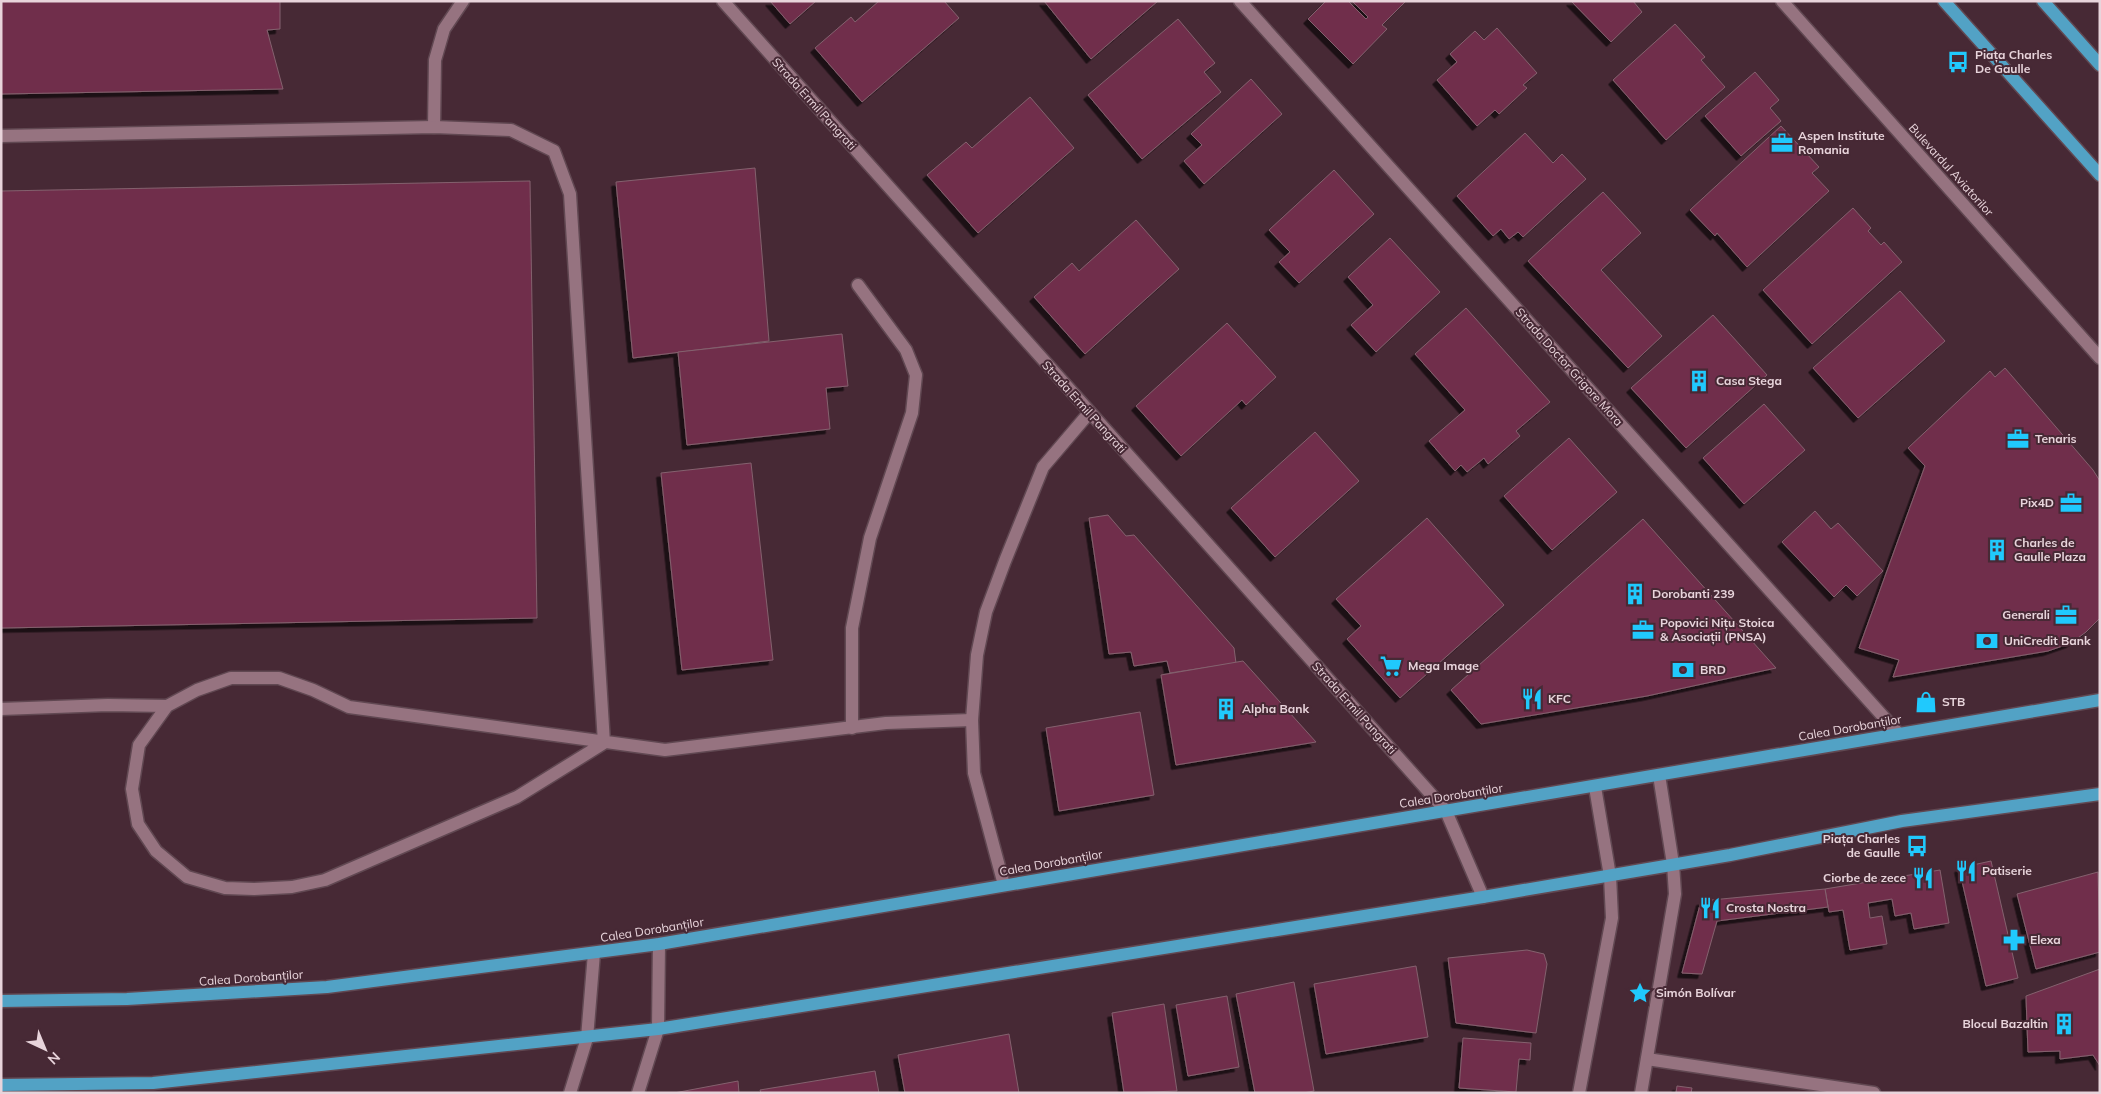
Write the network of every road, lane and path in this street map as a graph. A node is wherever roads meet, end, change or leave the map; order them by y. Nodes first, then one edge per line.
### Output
1 (463, 1) edge
2 (723, 1) edge
3 (1240, 1) edge
4 (1782, 1) edge
5 (1944, 1) edge
6 (2043, 1) edge
7 (2100, 65) edge
8 (434, 127) junction
9 (1, 136) edge
10 (2100, 174) edge
11 (858, 284) dead end
12 (2100, 358) edge
13 (1089, 413) junction
14 (2100, 700) edge
15 (167, 706) junction
16 (1, 709) edge
17 (972, 720) junction
18 (852, 728) junction
19 (1898, 733) junction
20 (604, 743) junction
21 (1659, 776) junction
22 (1595, 787) junction
23 (2100, 794) edge
24 (1446, 811) junction
25 (1673, 864) junction
26 (1610, 876) junction
27 (1004, 885) junction
28 (1483, 897) junction
29 (659, 944) junction
30 (594, 953) junction
31 (1, 1001) edge
32 (658, 1029) junction
33 (587, 1038) junction
34 (1647, 1059) junction
35 (1, 1085) edge
36 (152, 1088) edge
37 (570, 1093) edge
38 (638, 1093) edge
39 (1579, 1093) edge
40 (1641, 1093) edge
41 (1874, 1093) edge

1 - 8 street
2 - 13 street, Strada Ermil Pangrati
3 - 19 street, Strada Doctor Grigore Mora
4 - 12 street, Bulevardul Aviatorilor
5 - 10 main road
6 - 7 main road
8 - 9 street
8 - 20 street
11 - 18 street
13 - 17 street
13 - 24 street, Strada Ermil Pangrati
14 - 19 main road, Calea Dorobanților
15 - 16 street
15 - 20 street
15 - 20 street
17 - 18 street
17 - 27 street
18 - 20 street
19 - 21 main road, Calea Dorobanților
21 - 22 main road, Calea Dorobanților
21 - 25 street
22 - 24 main road, Calea Dorobanților
22 - 26 street
23 - 25 main road
24 - 27 main road, Calea Dorobanților
24 - 28 street, Strada Ermil Pangrati
25 - 26 main road
25 - 34 street
26 - 28 main road
26 - 39 street
27 - 29 main road, Calea Dorobanților
28 - 32 main road
29 - 30 main road, Calea Dorobanților
29 - 32 street
30 - 31 main road, Calea Dorobanților
30 - 33 street
32 - 33 main road
32 - 38 street
33 - 36 main road
33 - 37 street
34 - 40 street
34 - 41 street
35 - 36 main road

